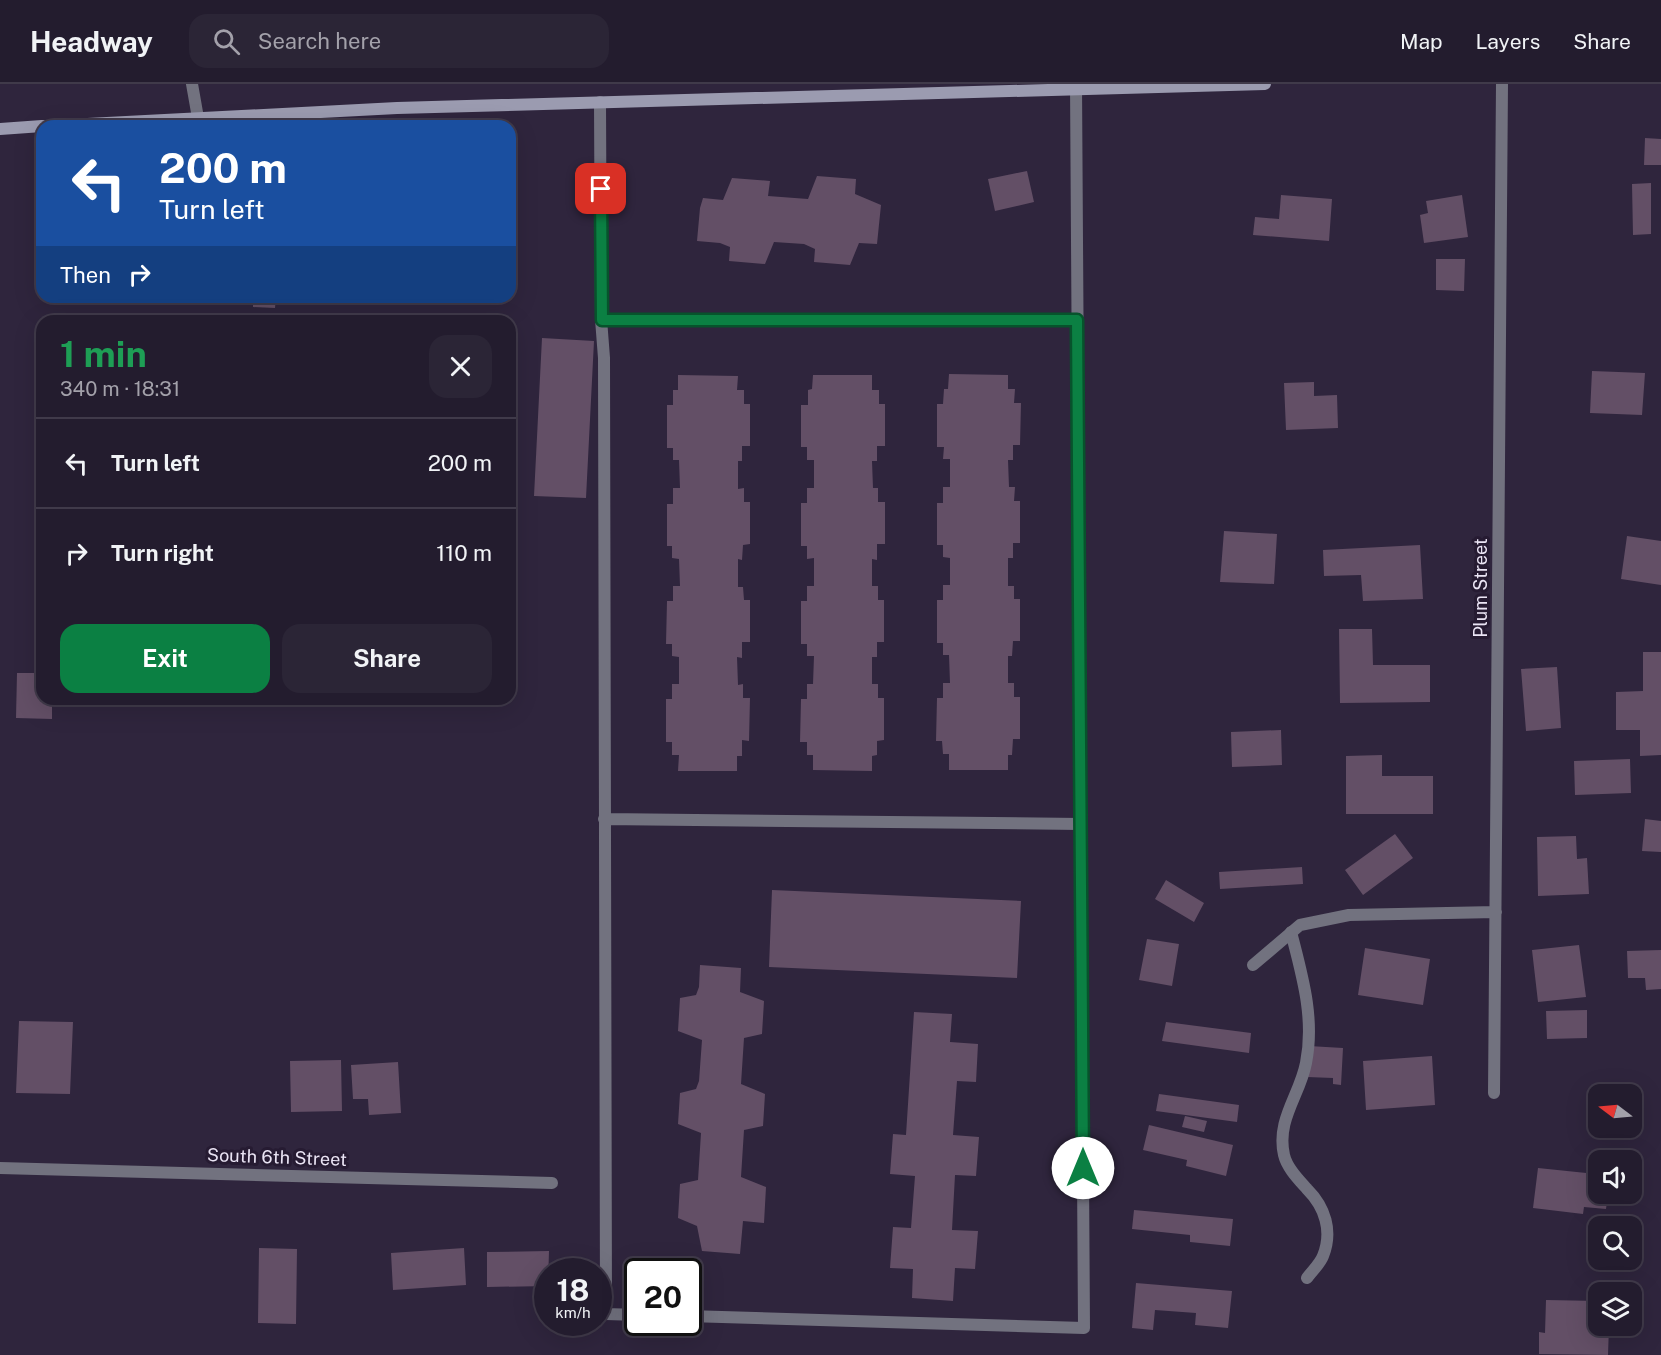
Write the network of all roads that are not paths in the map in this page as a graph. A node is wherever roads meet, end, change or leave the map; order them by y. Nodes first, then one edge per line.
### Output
1 (192, 84) edge
2 (1265, 84) edge
3 (1502, 84) edge
4 (1076, 87) edge
5 (600, 102) junction
6 (198, 118) junction
7 (161, 120) edge
8 (36, 126) edge
9 (0, 129) edge
10 (602, 320) junction
11 (1077, 320) junction
12 (604, 819) junction
13 (1081, 824) junction
14 (1496, 912) junction
15 (1291, 932) junction
16 (1253, 964) dead end
17 (1494, 1093) dead end
18 (0, 1168) edge
19 (552, 1183) dead end
20 (1307, 1278) dead end
21 (624, 1315) edge
22 (702, 1316) edge

1 - 6 street
2 - 4 street
3 - 14 street, Plum Street
4 - 5 street
4 - 11 street
5 - 6 street
5 - 10 street
6 - 7 street
8 - 9 street
10 - 11 street
10 - 12 street
11 - 13 street
12 - 13 street
12 - 21 street
13 - 22 street
14 - 15 street
14 - 17 street, Plum Street
15 - 16 street
15 - 20 street
18 - 19 street, South 6th Street

